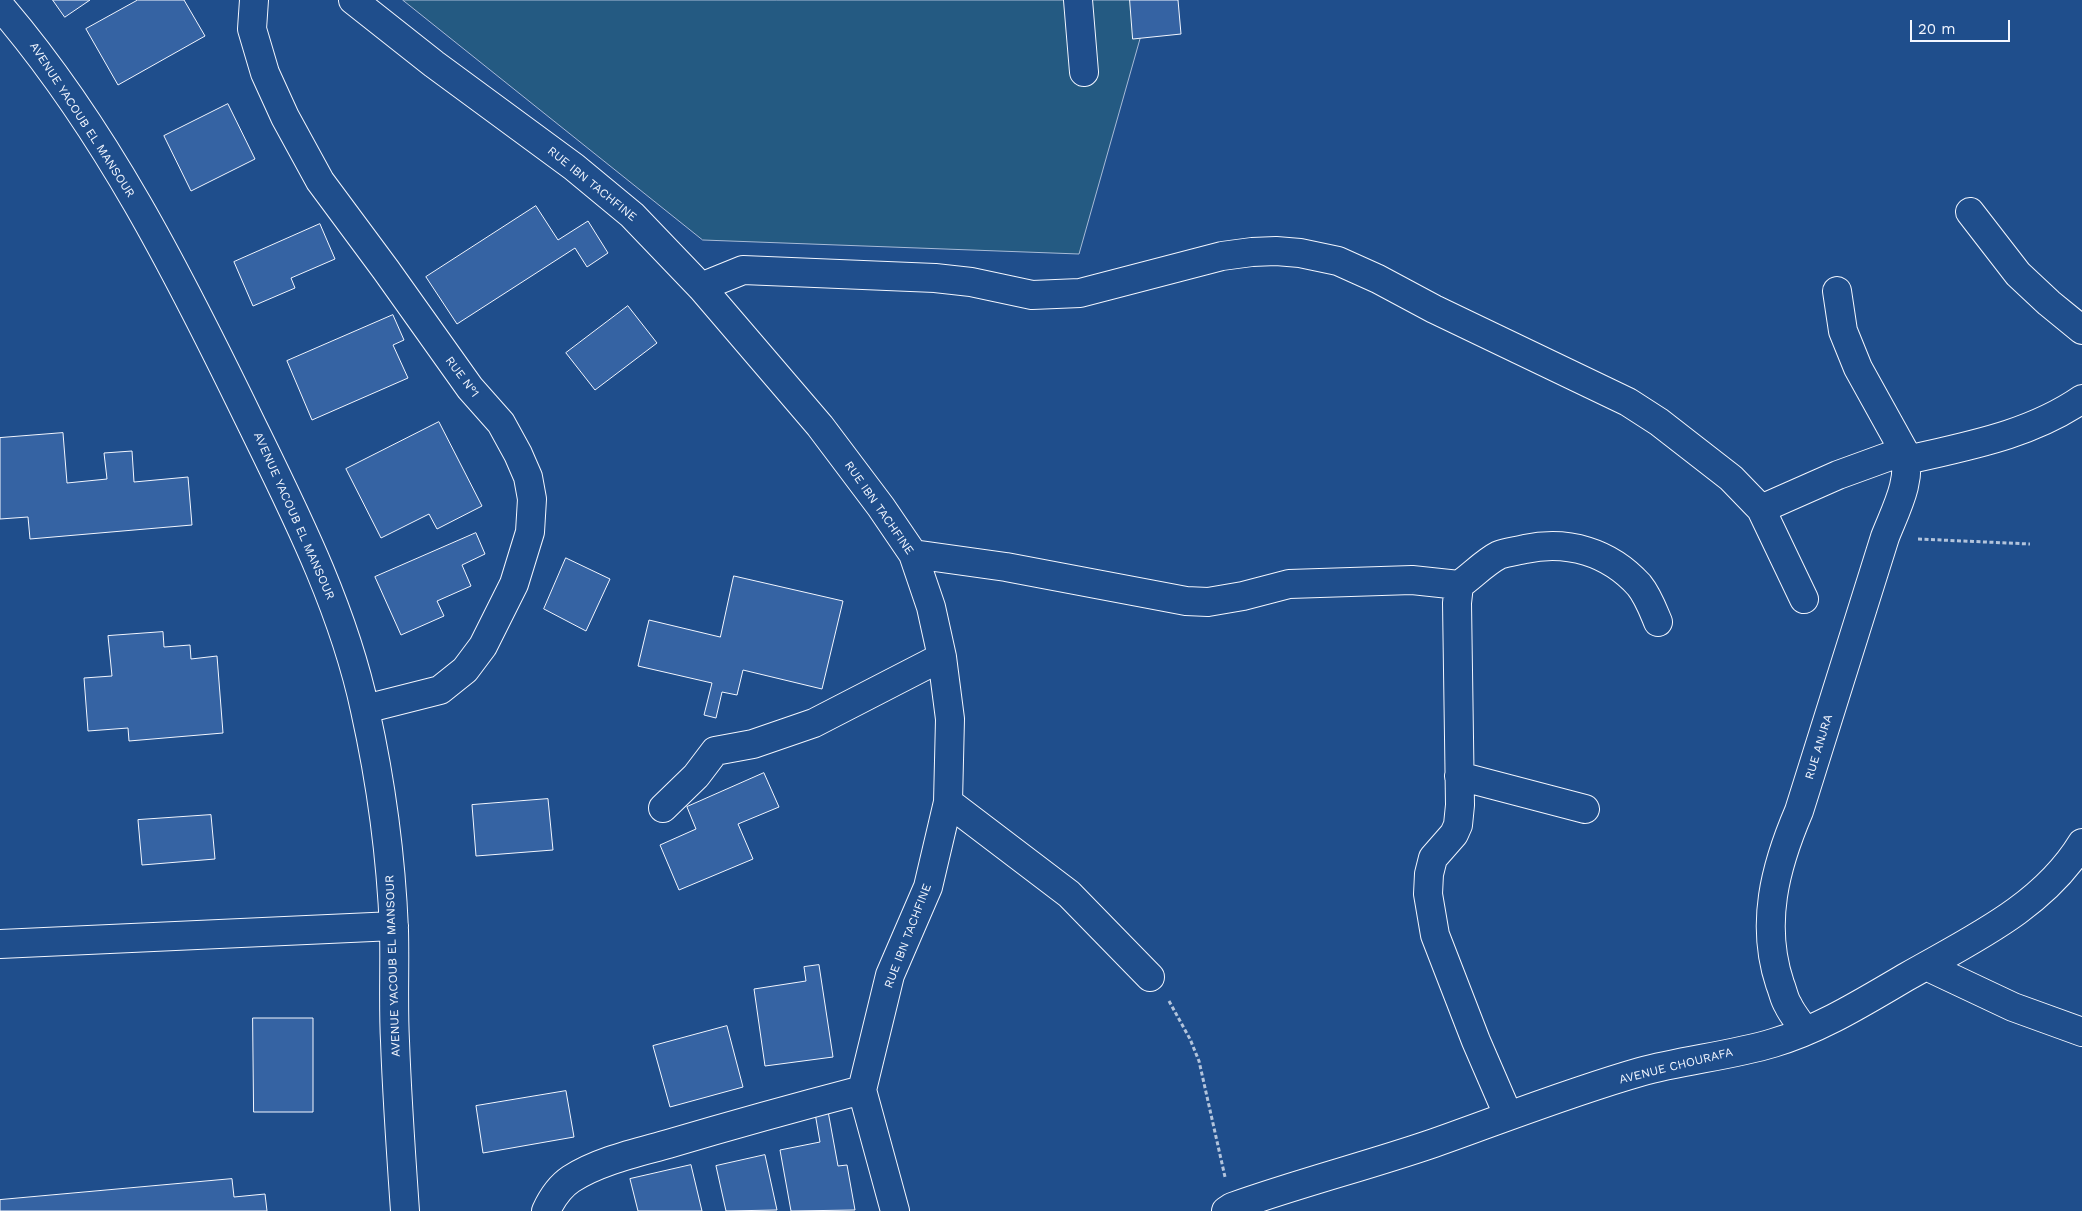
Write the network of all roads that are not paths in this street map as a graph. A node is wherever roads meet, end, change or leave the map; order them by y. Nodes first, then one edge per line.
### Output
1 (254, 0) edge
2 (353, 0) edge
3 (1078, 0) edge
4 (0, 6) edge
5 (1084, 72) dead end
6 (1970, 212) dead end
7 (701, 287) junction
8 (1837, 291) dead end
9 (2082, 330) edge
10 (2082, 399) edge
11 (1905, 456) junction
12 (1761, 509) junction
13 (913, 554) junction
14 (1459, 585) junction
15 (1804, 600) dead end
16 (1658, 622) dead end
17 (942, 657) junction
18 (365, 709) junction
19 (1459, 776) junction
20 (948, 802) junction
21 (663, 808) dead end
22 (1585, 809) dead end
23 (2082, 843) edge
24 (394, 926) junction
25 (0, 944) edge
26 (1926, 966) junction
27 (1150, 977) road end
28 (1805, 1031) junction
29 (2082, 1032) edge
30 (862, 1090) junction
31 (1508, 1115) junction
32 (1229, 1209) edge
33 (405, 1211) edge
34 (546, 1211) edge
35 (895, 1211) edge

1 - 18 street, RUE N°1
2 - 7 street, RUE IBN TACHFINE
3 - 5 street
4 - 18 street, AVENUE YACOUB EL MANSOUR
6 - 9 street
7 - 12 street
7 - 13 street, RUE IBN TACHFINE
8 - 11 street
10 - 11 street
11 - 12 street
11 - 28 street, RUE ANJRA
12 - 15 street
13 - 14 street
13 - 17 street, RUE IBN TACHFINE
14 - 16 street
14 - 19 street
17 - 20 street, RUE IBN TACHFINE
17 - 21 street
18 - 24 street, AVENUE YACOUB EL MANSOUR
19 - 22 street
19 - 31 street
20 - 27 street
20 - 30 street, RUE IBN TACHFINE
23 - 26 street, AVENUE CHOURAFA
24 - 25 street
24 - 33 street, AVENUE YACOUB EL MANSOUR
26 - 28 street, AVENUE CHOURAFA
26 - 29 street
28 - 31 street, AVENUE CHOURAFA
30 - 34 street
30 - 35 street, RUE IBN TACHFINE
31 - 32 street, AVENUE CHOURAFA

